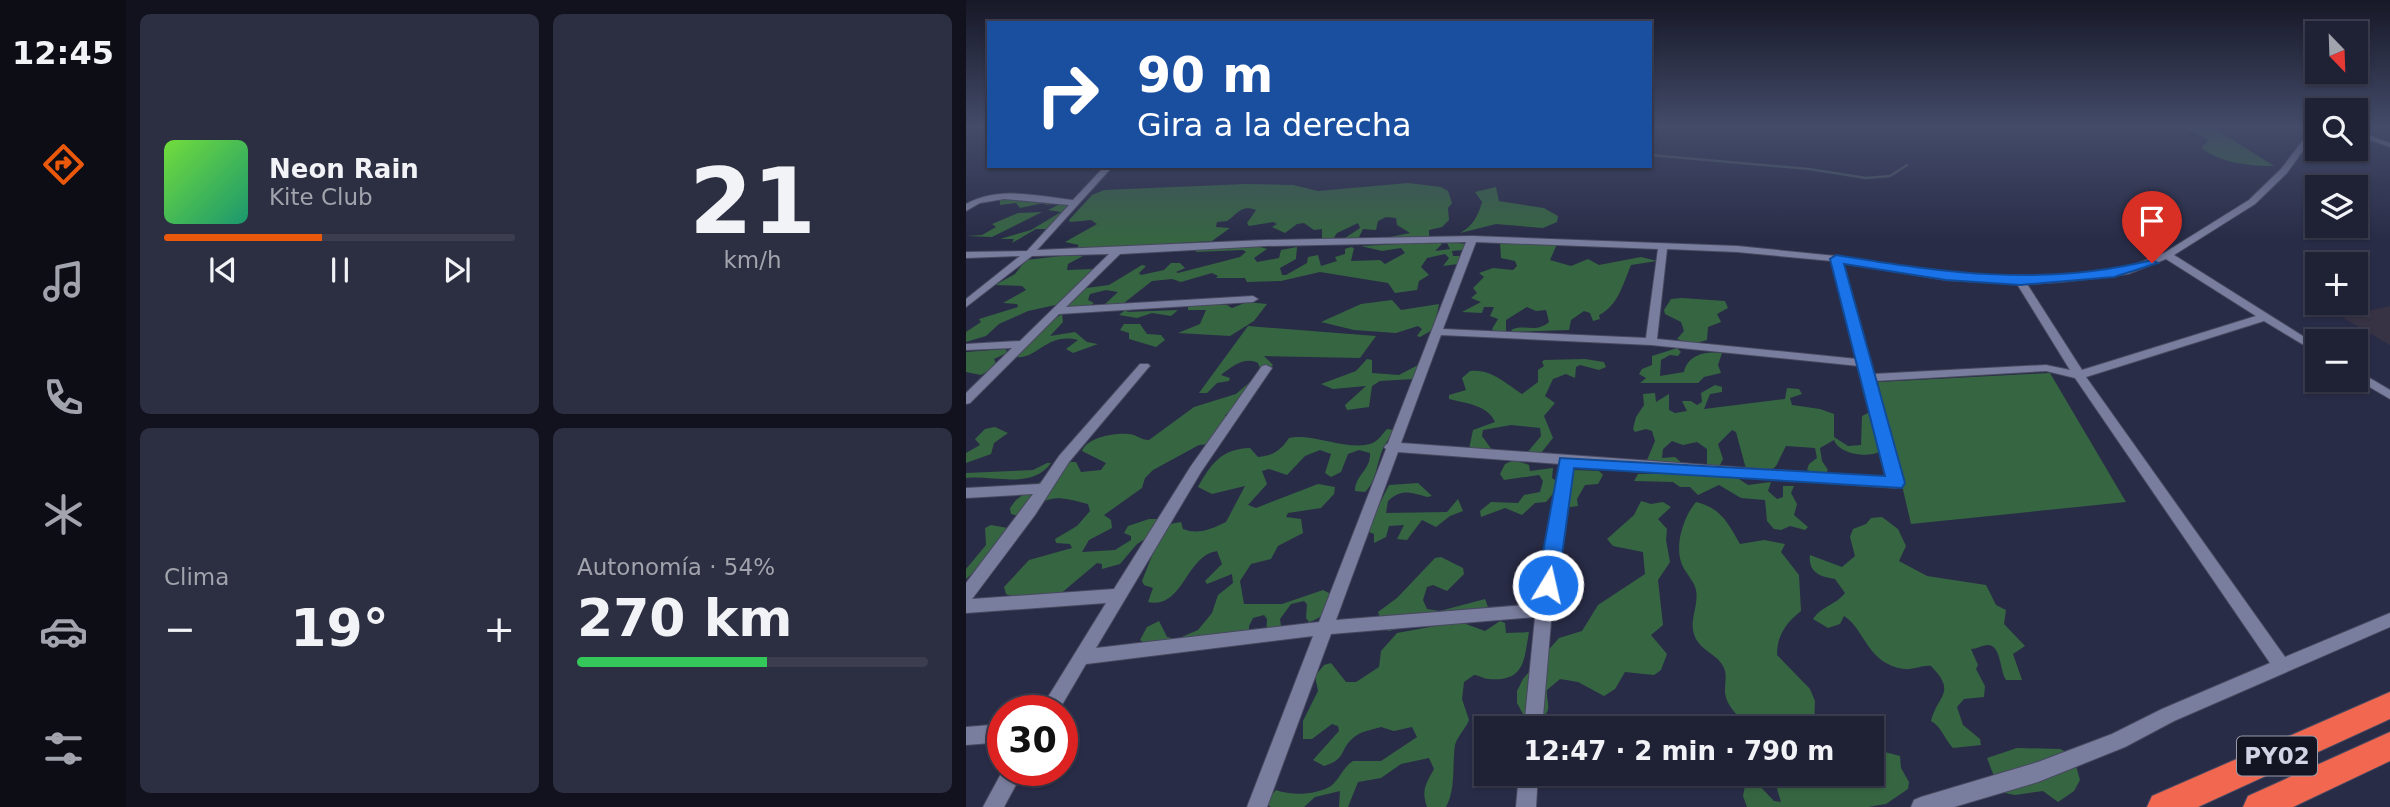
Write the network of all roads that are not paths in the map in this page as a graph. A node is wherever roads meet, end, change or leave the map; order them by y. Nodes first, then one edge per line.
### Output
1 (2289, 164) edge
2 (1107, 168) edge
3 (1076, 203) junction
4 (966, 208) edge
5 (1472, 239) junction
6 (1663, 245) junction
7 (1117, 251) junction
8 (966, 255) edge
9 (1028, 255) junction
10 (2167, 256) junction
11 (1836, 259) junction
12 (2020, 281) junction
13 (1253, 299) dead end
14 (966, 304) edge
15 (1058, 311) junction
16 (2265, 317) junction
17 (1438, 332) junction
18 (1651, 342) junction
19 (2305, 342) edge
20 (1022, 344) junction
21 (966, 347) edge
22 (1865, 363) junction
23 (1144, 366) dead end
24 (1266, 368) dead end
25 (2078, 375) junction
26 (1869, 378) junction
27 (2368, 381) edge
28 (2390, 395) edge
29 (966, 400) edge
30 (1391, 447) junction
31 (1567, 462) junction
32 (1044, 489) junction
33 (966, 493) edge
34 (966, 595) edge
35 (1120, 595) junction
36 (966, 606) edge
37 (1544, 610) junction
38 (2390, 620) edge
39 (1324, 628) junction
40 (1083, 657) junction
41 (2282, 667) junction
42 (1059, 695) edge
43 (2390, 705) edge
44 (1534, 716) edge
45 (987, 734) edge
46 (966, 736) edge
47 (2390, 746) edge
48 (1005, 786) edge
49 (1528, 786) edge
50 (993, 807) edge
51 (1256, 807) edge
52 (1526, 807) edge
53 (1921, 807) edge
54 (2163, 807) edge
55 (2259, 807) edge

1 - 10 street
2 - 3 street
3 - 4 street
3 - 9 street
5 - 6 street
5 - 7 street
5 - 17 street
6 - 11 street
6 - 18 street
7 - 9 street
7 - 15 street
8 - 9 street
9 - 14 street
10 - 12 street
10 - 16 street
11 - 12 street
11 - 22 street
12 - 25 street
13 - 15 street
15 - 20 street
16 - 19 street
16 - 25 street
17 - 18 street
17 - 30 street
18 - 22 street
20 - 21 street
20 - 29 street
22 - 26 street
23 - 32 street
24 - 35 street
25 - 26 street
25 - 41 street
26 - 31 street
27 - 28 street
30 - 31 street
30 - 39 street
31 - 37 street
32 - 33 street
32 - 34 street
35 - 36 street
35 - 40 street
37 - 39 street
37 - 44 street
38 - 41 street
39 - 40 street
39 - 51 street
40 - 42 street
41 - 53 street
43 - 54 highway, PY02
45 - 46 street
47 - 55 highway, PY02
48 - 50 street
49 - 52 street

